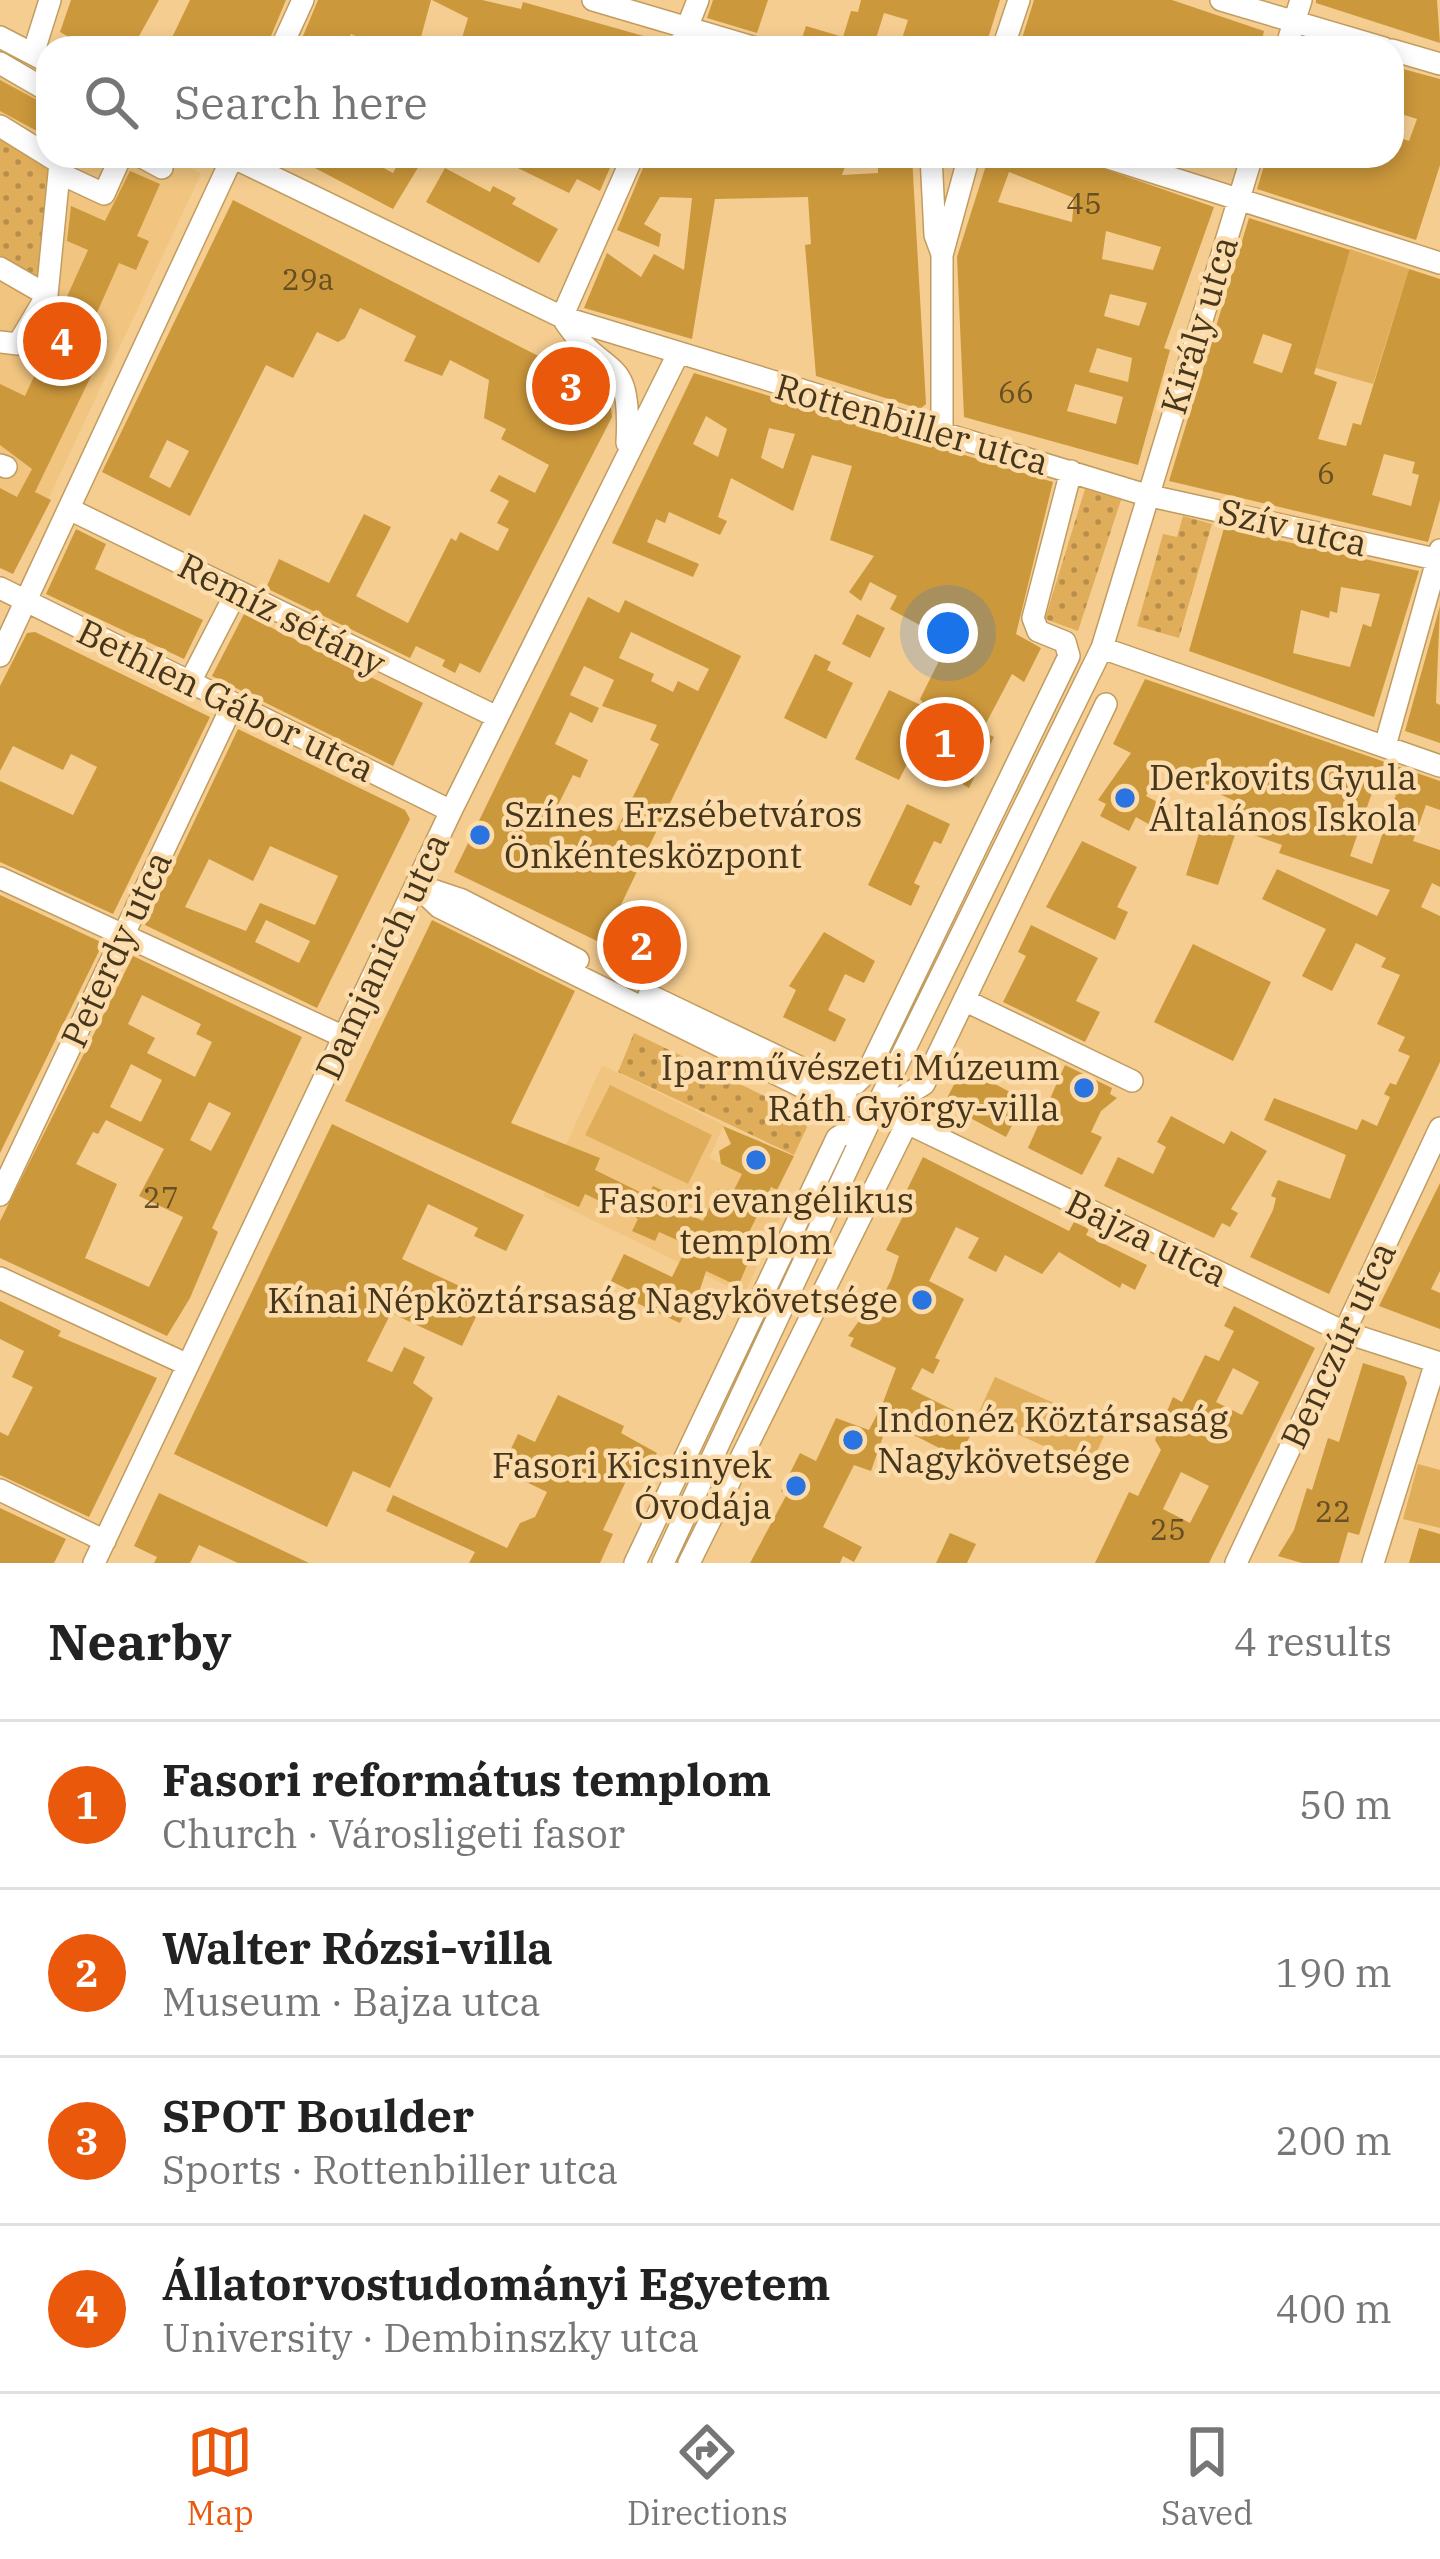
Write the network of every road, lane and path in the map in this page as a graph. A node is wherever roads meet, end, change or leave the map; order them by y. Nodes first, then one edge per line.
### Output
1 (50, 0) edge
2 (302, 0) edge
3 (593, 0) edge
4 (698, 0) edge
5 (1019, 0) edge
6 (1221, 0) edge
7 (1297, 11) edge
8 (688, 26) junction
9 (44, 36) edge
10 (286, 36) edge
11 (684, 36) edge
12 (719, 36) edge
13 (1007, 36) edge
14 (1357, 36) edge
15 (0, 37) edge
16 (1404, 54) edge
17 (36, 56) edge
18 (0, 63) edge
19 (1440, 64) edge
20 (36, 84) edge
21 (0, 126) edge
22 (36, 148) edge
23 (61, 168) edge
24 (67, 168) edge
25 (116, 168) edge
26 (226, 168) edge
27 (257, 168) edge
28 (628, 168) edge
29 (931, 168) edge
30 (967, 168) edge
31 (1142, 168) edge
32 (1248, 168) edge
33 (1240, 197) junction
34 (942, 255) junction
35 (1438, 257) edge
36 (0, 268) edge
37 (45, 301) junction
38 (562, 317) junction
39 (74, 323) dead end
40 (0, 342) edge
41 (678, 354) junction
42 (942, 435) junction
43 (626, 453) junction
44 (1071, 471) junction
45 (1146, 495) junction
46 (69, 509) junction
47 (1439, 557) edge
48 (0, 588) edge
49 (242, 594) junction
50 (26, 601) junction
51 (1102, 648) junction
52 (0, 656) edge
53 (190, 682) junction
54 (233, 704) junction
55 (1106, 704) dead end
56 (497, 717) junction
57 (1056, 744) junction
58 (1384, 746) junction
59 (1081, 756) junction
60 (1440, 766) edge
61 (451, 811) junction
62 (994, 811) junction
63 (1017, 822) junction
64 (0, 878) edge
65 (416, 885) junction
66 (123, 935) junction
67 (956, 947) junction
68 (984, 961) junction
69 (966, 1001) junction
70 (710, 1033) junction
71 (344, 1037) junction
72 (1132, 1081) dead end
73 (841, 1087) junction
74 (864, 1113) junction
75 (908, 1123) junction
76 (1440, 1128) edge
77 (0, 1195) edge
78 (797, 1276) junction
79 (0, 1278) edge
80 (822, 1289) junction
81 (771, 1308) junction
82 (1343, 1332) junction
83 (1438, 1363) edge
84 (188, 1365) junction
85 (753, 1370) junction
86 (777, 1381) junction
87 (0, 1490) edge
88 (105, 1541) junction
89 (94, 1563) edge
90 (635, 1563) edge
91 (663, 1563) edge
92 (689, 1563) edge
93 (1236, 1563) edge
94 (1373, 1563) edge

1 - 9 street
2 - 10 street
3 - 8 street
4 - 8 street
5 - 13 street
6 - 7 street
7 - 14 street
8 - 11 street
8 - 12 street
15 - 17 street
16 - 19 street
18 - 20 street
21 - 22 street
23 - 37 street
24 - 25 street
26 - 46 street
27 - 38 street
28 - 38 street
29 - 34 street
30 - 34 street
31 - 33 street
32 - 33 street, Király utca
33 - 35 street
33 - 45 street, Király utca
34 - 42 street
36 - 37 street
37 - 39 street
37 - 40 street
38 - 41 street, Rottenbiller utca
38 - 43 street
41 - 42 street, Rottenbiller utca
41 - 43 street, Damjanich utca
42 - 44 street, Rottenbiller utca
43 - 56 street, Damjanich utca
44 - 45 street, Rottenbiller utca
44 - 62 street
45 - 47 street, Szív utca
45 - 51 street, Király utca
46 - 49 street, Remíz sétány
46 - 50 street
47 - 58 street
48 - 50 street, Bethlen Gábor utca
49 - 53 street
49 - 56 street, Remíz sétány
50 - 52 street
50 - 53 street, Bethlen Gábor utca
51 - 57 street, Király utca
51 - 58 street
53 - 54 street, Bethlen Gábor utca
54 - 61 street, Bethlen Gábor utca
54 - 66 street, Peterdy utca
55 - 59 street
56 - 61 street, Damjanich utca
57 - 59 street
57 - 63 street, Király utca
58 - 60 street
59 - 68 street
61 - 65 street, Damjanich utca
62 - 63 street
62 - 73 street
63 - 67 street, Király utca
64 - 66 street
65 - 70 street, Bajza utca
65 - 71 street, Damjanich utca
66 - 71 street
66 - 77 street, Peterdy utca
67 - 68 street
67 - 74 street, Király utca
68 - 69 street
69 - 72 street
69 - 74 street
70 - 73 street, Bajza utca
70 - 74 street, Bajza utca
71 - 84 street, Damjanich utca
73 - 74 street
74 - 75 street, Bajza utca
74 - 78 street, Király utca
74 - 81 street
75 - 80 street
75 - 82 street, Bajza utca
76 - 82 street, Benczúr utca
78 - 80 street
78 - 81 street, Király utca
79 - 84 street
80 - 86 street
81 - 85 street
81 - 90 street
82 - 83 street, Bajza utca
82 - 93 street, Benczúr utca
83 - 94 street
84 - 88 street, Damjanich utca
85 - 86 street
85 - 91 street
86 - 92 street
87 - 88 street
88 - 89 street, Damjanich utca

